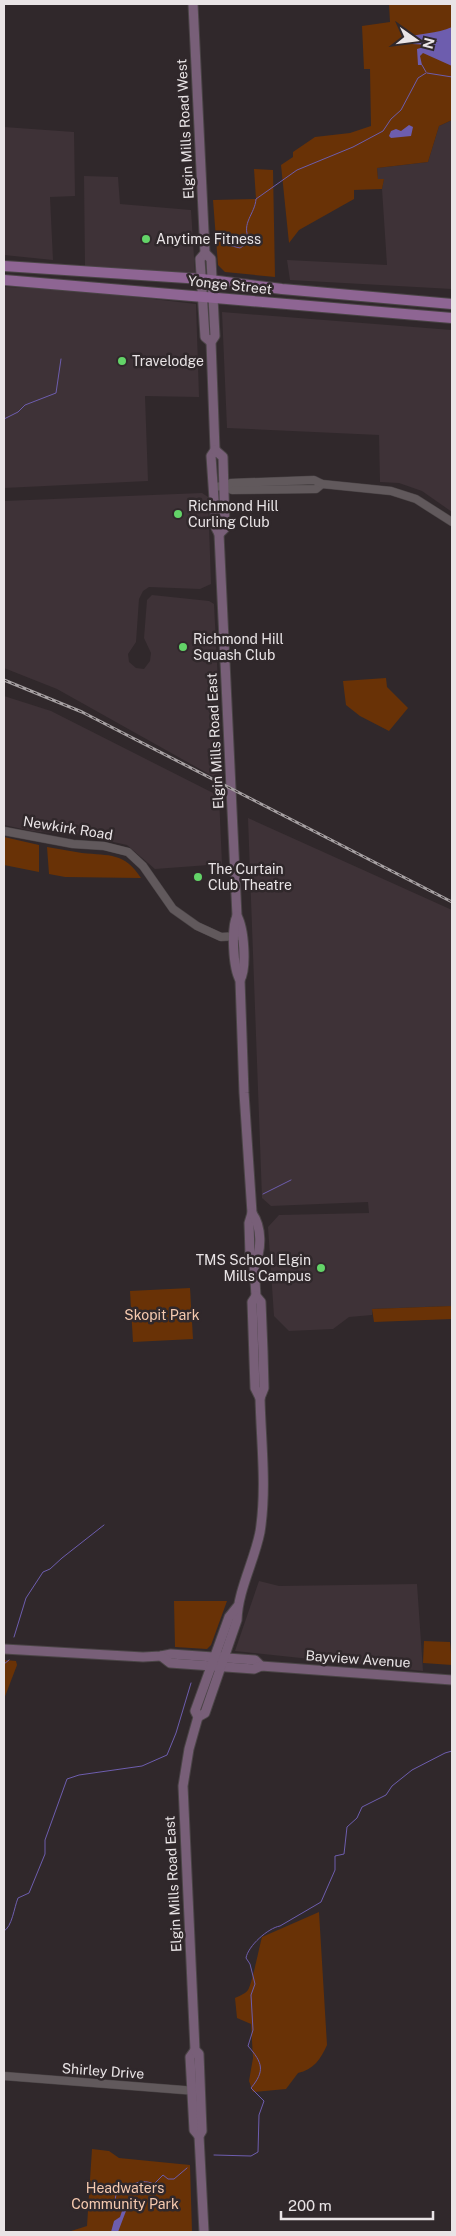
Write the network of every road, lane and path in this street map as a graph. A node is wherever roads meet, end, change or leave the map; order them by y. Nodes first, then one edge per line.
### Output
1 (193, 4) edge
2 (205, 253) junction
3 (4, 266) edge
4 (202, 279) junction
5 (4, 280) edge
6 (214, 281) junction
7 (203, 296) junction
8 (214, 298) junction
9 (452, 304) edge
10 (452, 318) edge
11 (211, 342) junction
12 (215, 450) junction
13 (224, 486) junction
14 (213, 487) junction
15 (452, 522) edge
16 (219, 534) junction
17 (4, 831) edge
18 (238, 936) junction
19 (4, 1649) edge
20 (218, 1662) junction
21 (452, 1680) edge
22 (4, 2076) edge
23 (197, 2092) junction
24 (204, 2232) edge

1 - 2 main road, Elgin Mills Road West
2 - 4 main road, Elgin Mills Road West
2 - 6 main road, Elgin Mills Road West
3 - 4 main road, Yonge Street
4 - 6 main road, Yonge Street
4 - 7 main road, Elgin Mills Road East
5 - 7 main road, Yonge Street
6 - 8 main road, Elgin Mills Road West
6 - 9 main road, Yonge Street
7 - 8 main road, Yonge Street
7 - 11 main road, Elgin Mills Road East
8 - 10 main road, Yonge Street
8 - 11 main road, Elgin Mills Road East
11 - 12 main road, Elgin Mills Road East
12 - 13 main road, Elgin Mills Road East
12 - 14 main road, Elgin Mills Road East
13 - 14 street
13 - 15 street
13 - 16 main road, Elgin Mills Road East
14 - 16 main road, Elgin Mills Road East
16 - 18 main road, Elgin Mills Road East
17 - 18 street, Newkirk Road
18 - 20 main road, Elgin Mills Road East
19 - 20 main road, Bayview Avenue
20 - 21 main road, Bayview Avenue
20 - 23 main road, Elgin Mills Road East
22 - 23 street, Shirley Drive
23 - 24 main road, Elgin Mills Road East

